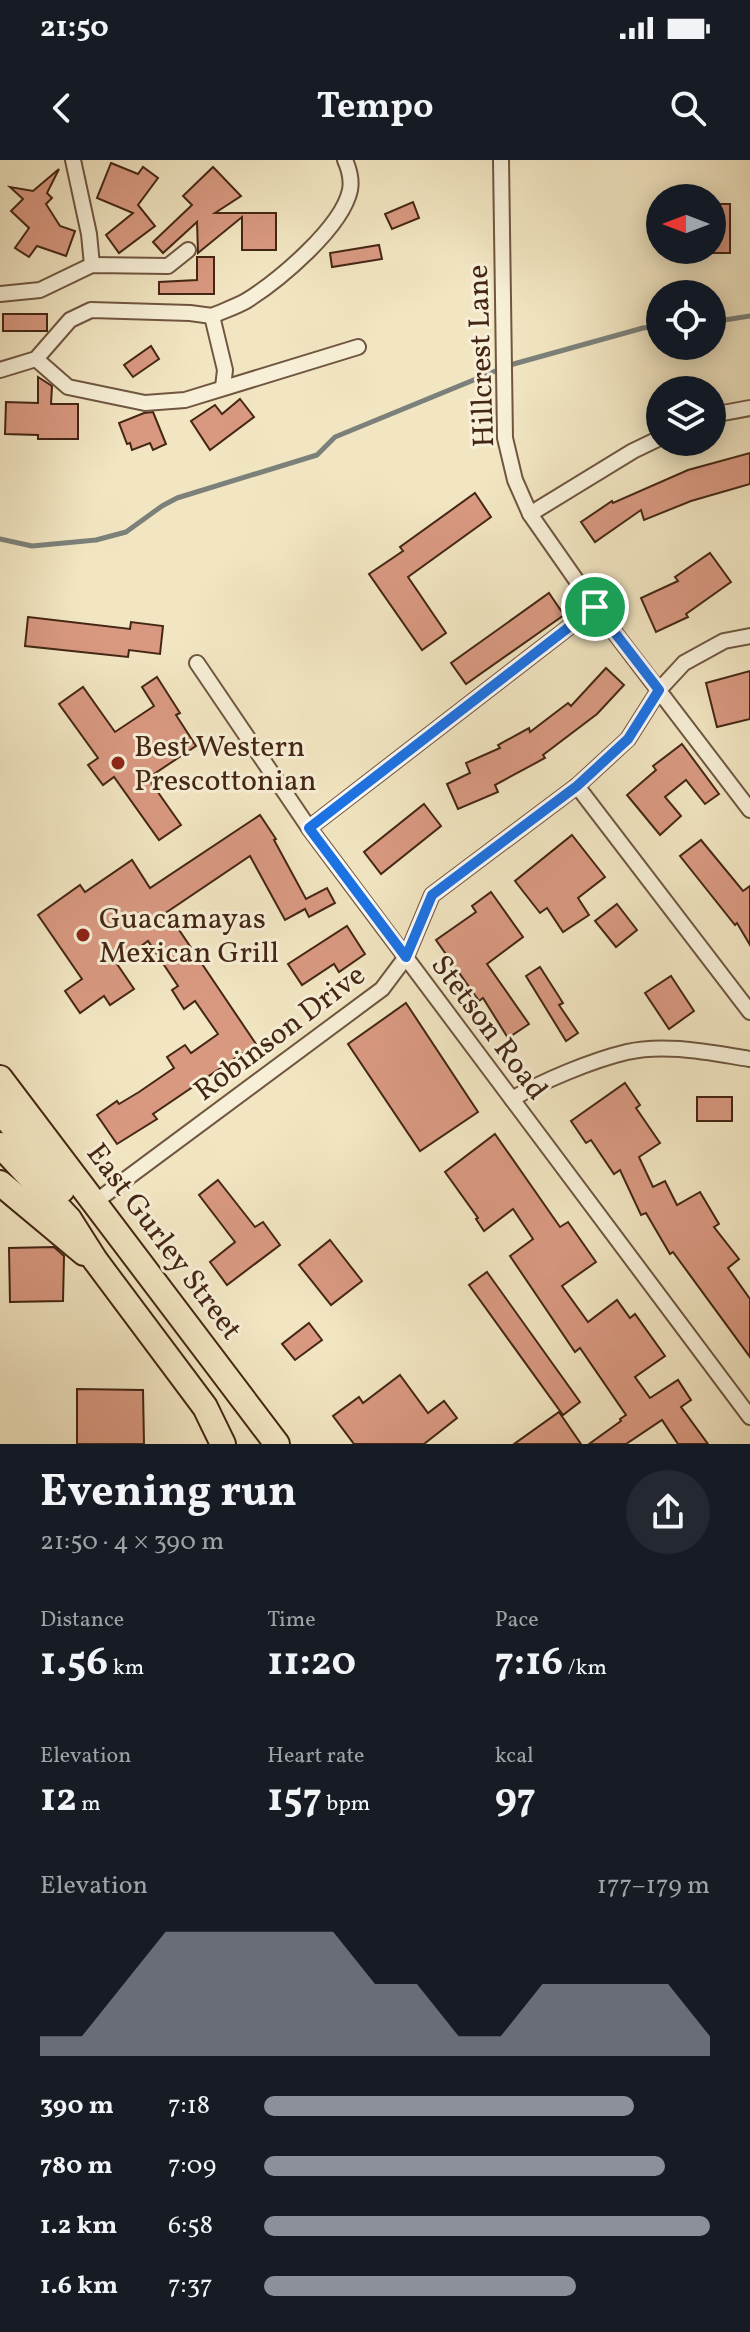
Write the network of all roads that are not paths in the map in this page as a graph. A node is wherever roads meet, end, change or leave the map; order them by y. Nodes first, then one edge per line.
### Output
1 (73, 160) edge
2 (345, 160) edge
3 (501, 160) edge
4 (188, 250) dead end
5 (92, 265) junction
6 (0, 294) edge
7 (212, 316) junction
8 (358, 347) dead end
9 (36, 359) junction
10 (0, 370) edge
11 (223, 387) junction
12 (750, 408) edge
13 (726, 412) edge
14 (646, 445) edge
15 (530, 514) junction
16 (595, 607) junction
17 (750, 636) edge
18 (197, 663) dead end
19 (659, 690) junction
20 (577, 786) junction
21 (750, 810) edge
22 (309, 828) junction
23 (406, 957) junction
24 (750, 1012) edge
25 (750, 1059) edge
26 (0, 1078) edge
27 (512, 1099) junction
28 (0, 1110) edge
29 (0, 1145) edge
30 (0, 1183) edge
31 (95, 1202) junction
32 (136, 1256) junction
33 (95, 1260) junction
34 (750, 1417) edge
35 (223, 1444) edge
36 (277, 1444) edge

1 - 5 street
2 - 7 street
3 - 15 street, Hillcrest Lane
4 - 5 street
5 - 6 street
7 - 9 street
7 - 11 street
8 - 11 street
9 - 10 street
9 - 11 street
12 - 13 street
14 - 15 street
15 - 16 street, Hillcrest Lane
16 - 19 street, Hillcrest Lane
16 - 22 street
17 - 19 street, Robinson Drive
18 - 22 street, Stetson Road
19 - 20 street, Robinson Drive
19 - 21 street, Hillcrest Lane
20 - 23 street, Robinson Drive
20 - 24 street
22 - 23 street, Stetson Road
23 - 27 street, Stetson Road
23 - 31 street, Robinson Drive
25 - 27 street
26 - 31 main road, East Gurley Street
27 - 34 street, Stetson Road
28 - 32 main road
29 - 33 main road
30 - 33 main road
31 - 32 main road, East Gurley Street
32 - 36 main road, East Gurley Street
33 - 35 main road

